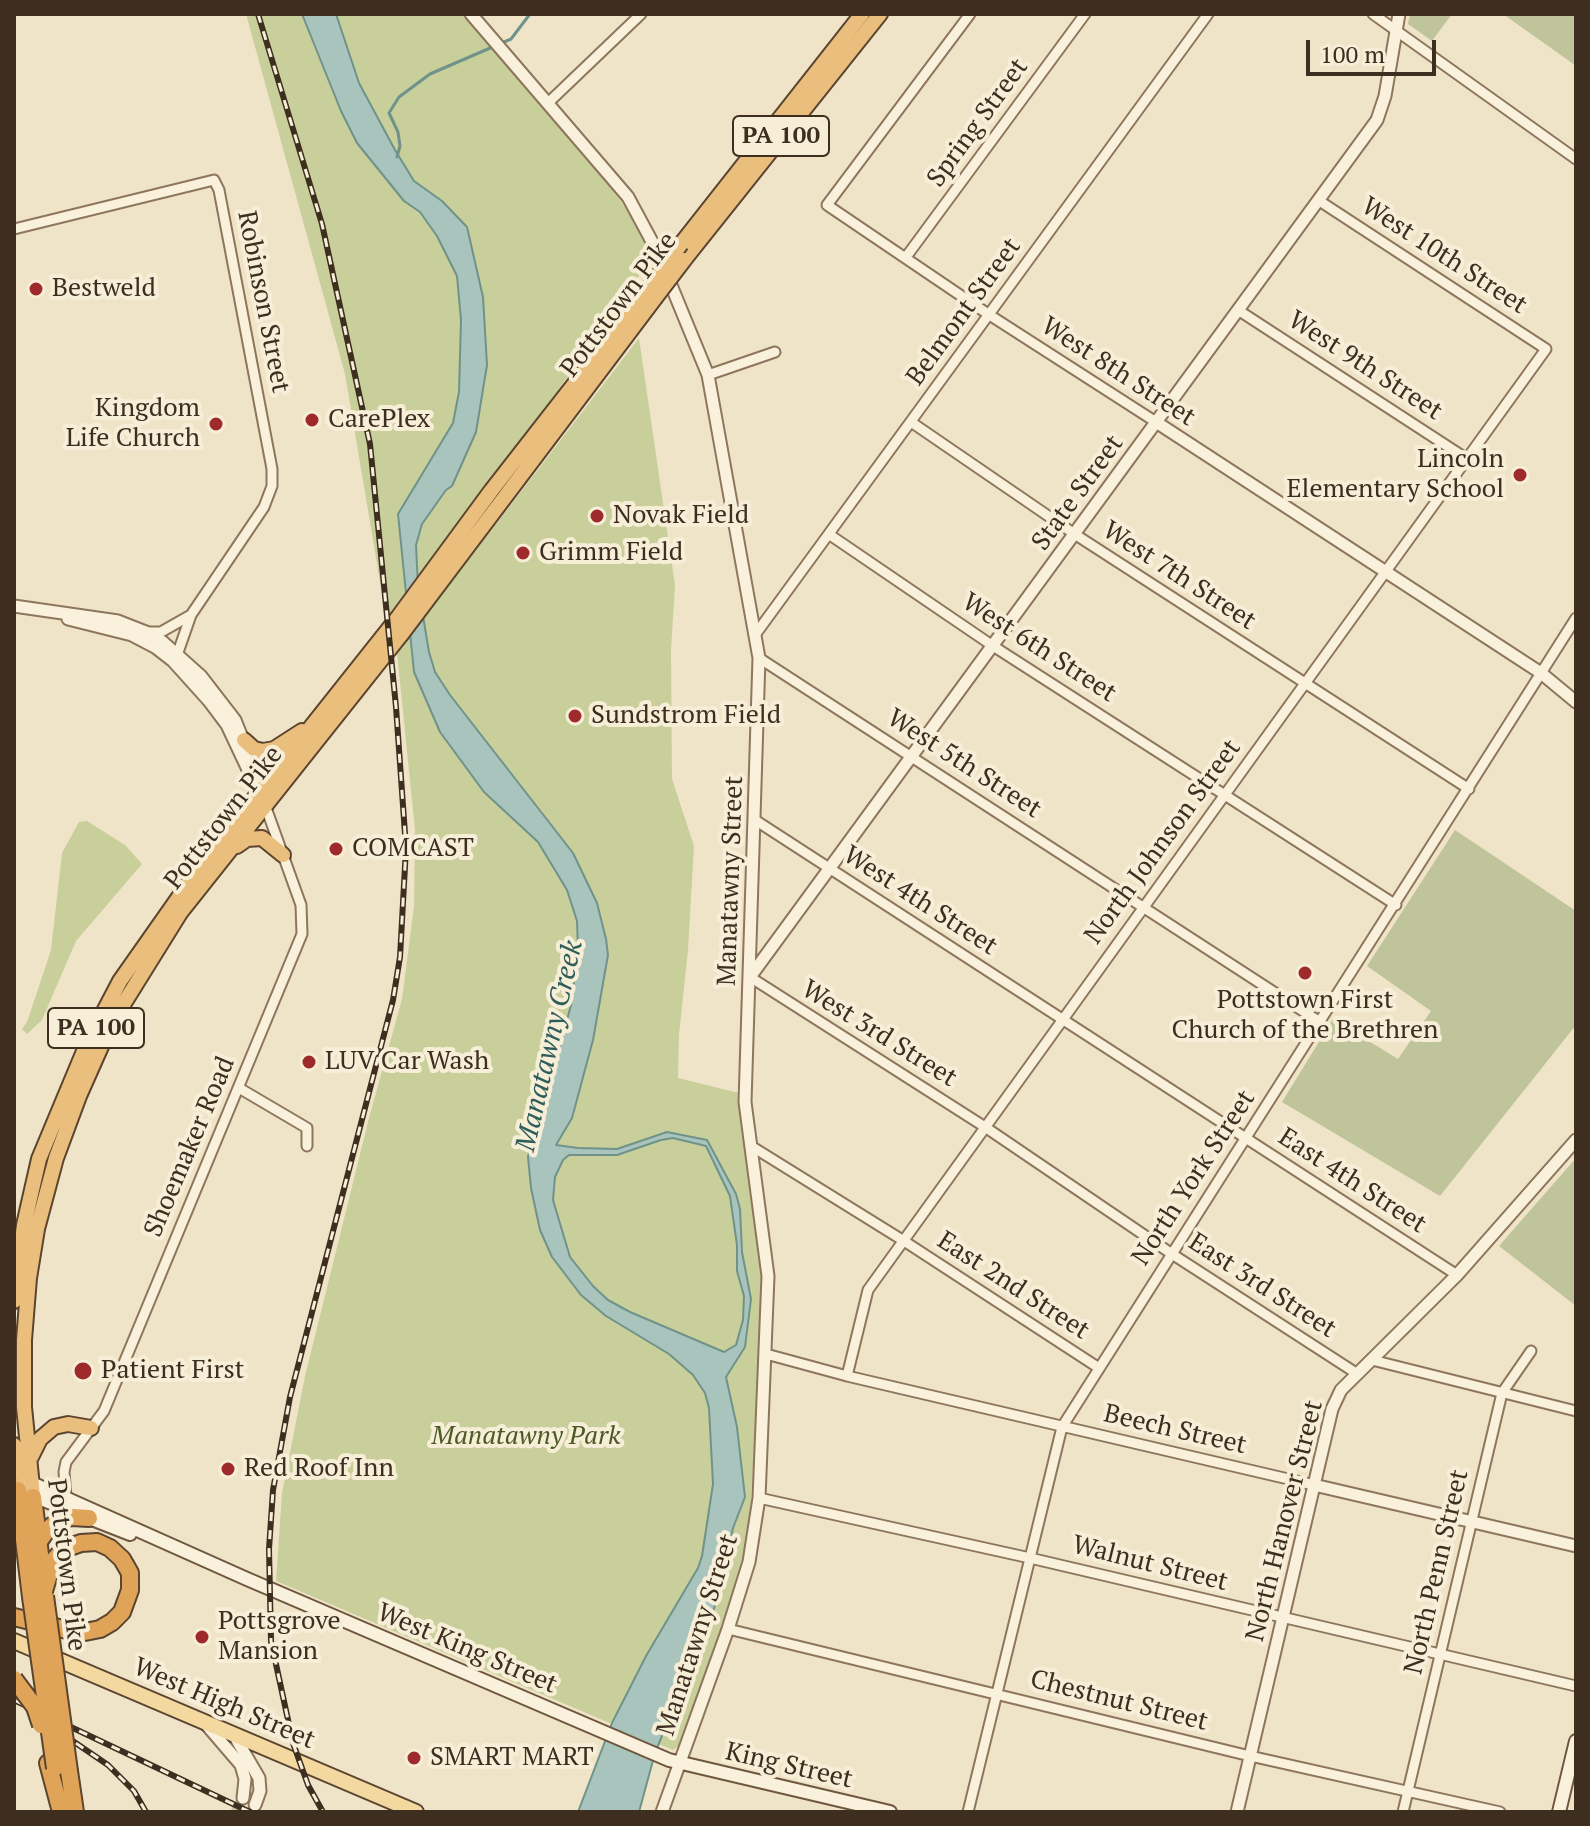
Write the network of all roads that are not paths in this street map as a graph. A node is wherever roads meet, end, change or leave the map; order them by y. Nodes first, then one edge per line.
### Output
1 (471, 14) edge
2 (641, 14) edge
3 (862, 14) edge
4 (880, 14) edge
5 (970, 14) edge
6 (1085, 14) edge
7 (1208, 14) edge
8 (1373, 14) edge
9 (1399, 14) edge
10 (1396, 30) junction
11 (549, 102) junction
12 (1576, 159) edge
13 (1318, 200) junction
14 (14, 229) edge
15 (906, 257) junction
16 (653, 292) junction
17 (1238, 310) junction
18 (988, 314) junction
19 (1546, 349) joint
20 (775, 352) dead end
21 (708, 375) junction
22 (911, 422) junction
23 (1156, 422) junction
24 (1467, 459) junction
25 (830, 535) junction
26 (1076, 535) junction
27 (1387, 571) junction
28 (14, 606) edge
29 (32, 609) junction
30 (191, 615) junction
31 (1576, 618) edge
32 (146, 632) junction
33 (755, 635) junction
34 (993, 646) junction
35 (176, 658) junction
36 (759, 658) junction
37 (1541, 673) junction
38 (1305, 683) junction
39 (1576, 702) edge
40 (313, 724) junction
41 (244, 740) junction
42 (910, 755) junction
43 (1469, 789) junction
44 (1225, 794) junction
45 (262, 795) junction
46 (755, 820) junction
47 (230, 850) junction
48 (283, 855) junction
49 (830, 869) junction
50 (1396, 905) junction
51 (1145, 907) junction
52 (750, 977) junction
53 (1062, 1019) junction
54 (1320, 1022) junction
55 (239, 1088) junction
56 (985, 1127) junction
57 (1246, 1137) junction
58 (1576, 1140) edge
59 (307, 1146) dead end
60 (751, 1146) junction
61 (904, 1241) junction
62 (1172, 1254) junction
63 (1457, 1275) junction
64 (14, 1301) edge
65 (1531, 1351) dead end
66 (766, 1354) junction
67 (1372, 1360) junction
68 (1099, 1368) junction
69 (1356, 1373) junction
70 (847, 1376) junction
71 (1502, 1393) junction
72 (1576, 1411) edge
73 (1062, 1427) junction
74 (91, 1428) junction
75 (14, 1445) edge
76 (29, 1461) junction
77 (21, 1485) edge
78 (1314, 1485) junction
79 (66, 1496) junction
80 (759, 1498) junction
81 (89, 1518) junction
82 (1470, 1523) junction
83 (38, 1543) junction
84 (1576, 1546) edge
85 (1030, 1558) junction
86 (238, 1575) junction
87 (40, 1595) junction
88 (14, 1617) edge
89 (1283, 1619) junction
90 (728, 1629) junction
91 (14, 1641) edge
92 (1440, 1655) junction
93 (14, 1679) edge
94 (1576, 1686) edge
95 (996, 1694) junction
96 (204, 1722) junction
97 (234, 1735) junction
98 (1576, 1741) edge
99 (1250, 1756) junction
100 (674, 1762) junction
101 (57, 1767) junction
102 (1407, 1791) junction
103 (243, 1798) tunnel mouth
104 (255, 1805) tunnel mouth
105 (61, 1812) edge
106 (75, 1812) edge
107 (416, 1812) edge
108 (662, 1812) edge
109 (890, 1812) edge
110 (968, 1812) edge
111 (1237, 1812) edge
112 (1403, 1812) edge
113 (1500, 1812) edge
114 (1559, 1812) edge

1 - 11 street, Manatawny Street
2 - 11 street
3 - 16 highway, Pottstown Pike / PA 100, bridge
4 - 16 highway, Pottstown Pike / PA 100, bridge
5 - 15 street, West 8th Street
6 - 15 street, Spring Street
7 - 18 street, Belmont Street
8 - 10 street
9 - 10 street, State Street
10 - 12 street
10 - 13 street, State Street
11 - 21 street, Manatawny Street
13 - 17 street, State Street
13 - 19 street, West 10th Street
14 - 30 street, Robinson Street
15 - 18 street, West 8th Street
16 - 40 highway, Pottstown Pike / PA 100
16 - 45 highway, Pottstown Pike / PA 100
17 - 23 street, State Street
17 - 24 street, West 9th Street
18 - 22 street, Belmont Street
18 - 23 street, West 8th Street
19 - 24 street, North Johnson Street
20 - 21 street
21 - 33 street, Manatawny Street
22 - 25 street, Belmont Street
22 - 26 street, West 7th Street
23 - 26 street, State Street
23 - 27 street, West 8th Street
24 - 27 street, North Johnson Street
25 - 33 street, Belmont Street
25 - 34 street, West 6th Street
26 - 34 street, State Street
26 - 38 street, West 7th Street
27 - 37 street, West 8th Street
27 - 38 street, North Johnson Street
28 - 29 street, Shoemaker Road
29 - 32 street, Shoemaker Road
29 - 35 street, Shoemaker Road
30 - 32 street
30 - 35 street, Robinson Street
31 - 37 street, North York Street
32 - 35 street, Shoemaker Road
33 - 36 street, Manatawny Street
34 - 42 street, State Street
34 - 44 street, West 6th Street
35 - 41 street, Shoemaker Road
35 - 45 street, Shoemaker Road
36 - 42 street, West 5th Street
36 - 46 street, Manatawny Street
37 - 39 street, West 8th Street
37 - 43 street, North York Street
38 - 43 street, West 7th Street
38 - 44 street, North Johnson Street
40 - 41 highway
40 - 45 highway, Pottstown Pike / PA 100
41 - 45 street, Shoemaker Road
42 - 49 street, State Street
42 - 51 street, West 5th Street
43 - 50 street, North York Street
44 - 50 street, West 6th Street
44 - 51 street, North Johnson Street
45 - 47 highway, Pottstown Pike / PA 100
45 - 48 street, Shoemaker Road
45 - 64 highway, Pottstown Pike / PA 100
46 - 49 street, West 4th Street
46 - 52 street, Manatawny Street
47 - 48 highway
47 - 76 highway, Pottstown Pike / PA 100
48 - 55 street, Shoemaker Road
49 - 52 street, State Street
49 - 53 street, West 4th Street
50 - 54 street, North York Street
51 - 53 street, North Johnson Street
51 - 54 street, West 5th Street
52 - 56 street, West 3rd Street
52 - 60 street, Manatawny Street
53 - 56 street, North Johnson Street
53 - 57 street, East 4th Street
54 - 57 street, North York Street
55 - 59 street
55 - 74 street, Shoemaker Road
56 - 61 street, North Johnson Street
56 - 62 street, East 3rd Street
57 - 62 street, North York Street
57 - 63 street, East 4th Street
58 - 63 street, North Hanover Street
60 - 61 street, East 2nd Street
60 - 66 street, Manatawny Street
61 - 68 street, East 2nd Street
61 - 70 street, North Johnson Street
62 - 68 street, North York Street
62 - 69 street, East 3rd Street
63 - 67 street, North Hanover Street
65 - 71 street, North Penn Street
66 - 70 street, Beech Street
66 - 80 street, Manatawny Street
67 - 69 street, North Hanover Street
67 - 71 street
68 - 73 street, North York Street
69 - 78 street, North Hanover Street
70 - 73 street, Beech Street
71 - 72 street
71 - 82 street, North Penn Street
73 - 78 street, Beech Street
73 - 85 street, North York Street
74 - 76 highway
74 - 79 street, Shoemaker Road
75 - 77 highway, Pottstown Pike / PA 100
76 - 77 highway, Pottstown Pike / PA 100
77 - 79 main road, West King Street
77 - 81 main road, West King Street
77 - 83 highway, Pottstown Pike / PA 100
77 - 87 highway, Pottstown Pike / PA 100
78 - 82 street, Beech Street
78 - 89 street, North Hanover Street
79 - 86 main road, West King Street
80 - 85 street, Walnut Street
80 - 90 street, Manatawny Street
81 - 83 highway
81 - 86 main road, West King Street
82 - 84 street, Beech Street
82 - 92 street, North Penn Street
83 - 87 highway, Pottstown Pike / PA 100
85 - 89 street, Walnut Street
85 - 95 street, North York Street
86 - 100 main road, West King Street
87 - 88 highway
87 - 101 highway, Pottstown Pike / PA 100, bridge
89 - 92 street, Walnut Street
89 - 99 street, North Hanover Street
90 - 95 street, Chestnut Street
90 - 100 street, Manatawny Street
91 - 96 main road, West High Street
92 - 94 street, Walnut Street
92 - 102 street, North Penn Street
93 - 101 highway, bridge
95 - 99 street, Chestnut Street
95 - 110 street, North York Street
96 - 97 main road, West High Street
96 - 103 street
97 - 104 street
97 - 107 main road, West High Street
98 - 114 main road
99 - 102 street, Chestnut Street
99 - 111 street, North Hanover Street
100 - 108 street, Manatawny Street
100 - 109 main road, King Street
101 - 105 highway, Pottstown Pike / PA 100
101 - 106 highway, Pottstown Pike / PA 100
102 - 112 street, North Penn Street
102 - 113 street, Chestnut Street

